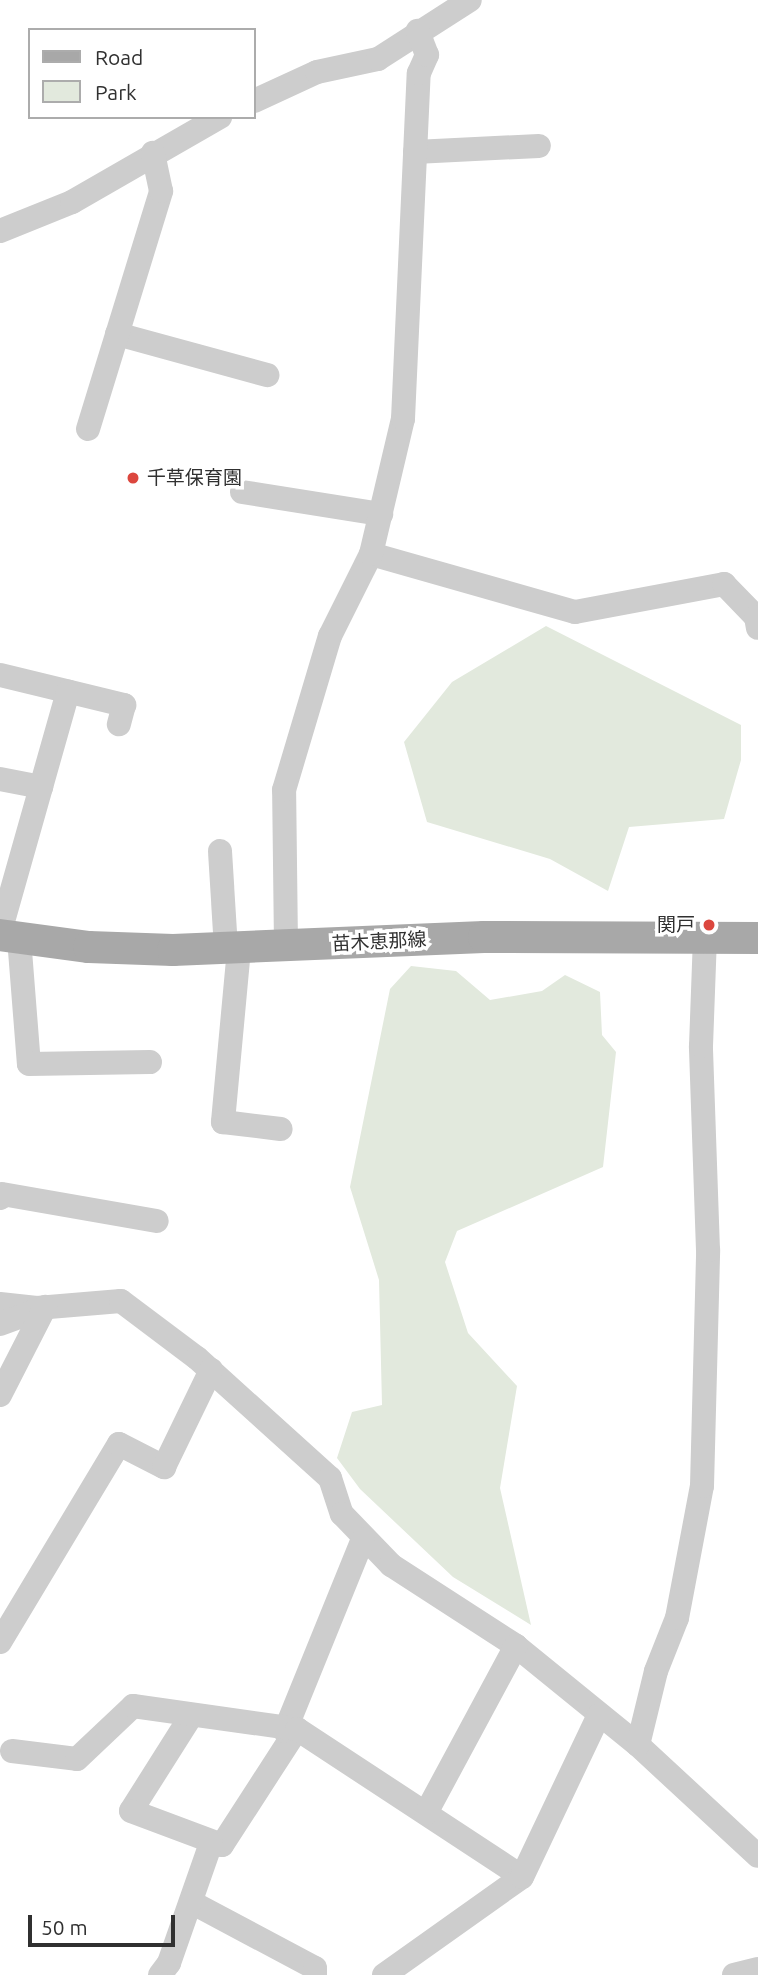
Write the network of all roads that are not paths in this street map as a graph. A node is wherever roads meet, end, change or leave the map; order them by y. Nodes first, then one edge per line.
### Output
1 (470, 0) edge
2 (418, 31) junction
3 (256, 100) edge
4 (216, 119) edge
5 (539, 146) dead end
6 (415, 152) junction
7 (153, 153) junction
8 (0, 231) edge
9 (117, 334) junction
10 (267, 375) dead end
11 (88, 429) dead end
12 (242, 492) dead end
13 (381, 514) junction
14 (371, 554) junction
15 (757, 621) edge
16 (0, 675) edge
17 (68, 691) junction
18 (119, 724) dead end
19 (0, 779) edge
20 (41, 787) junction
21 (220, 851) dead end
22 (6, 935) edge
23 (705, 936) junction
24 (758, 938) edge
25 (286, 945) junction
26 (232, 949) junction
27 (150, 1062) dead end
28 (281, 1129) dead end
29 (0, 1198) edge
30 (157, 1221) dead end
31 (0, 1304) edge
32 (45, 1307) junction
33 (0, 1324) edge
34 (211, 1370) junction
35 (0, 1395) edge
36 (363, 1539) junction
37 (3, 1631) edge
38 (516, 1646) junction
39 (599, 1715) junction
40 (191, 1716) junction
41 (291, 1730) junction
42 (638, 1745) junction
43 (12, 1751) dead end
44 (426, 1813) junction
45 (211, 1843) junction
46 (758, 1856) edge
47 (522, 1877) junction
48 (191, 1902) junction
49 (758, 1969) edge
50 (160, 1975) edge
51 (315, 1975) edge
52 (384, 1975) edge
53 (734, 1975) edge

1 - 2 street
2 - 3 street
2 - 6 street
4 - 7 street
5 - 6 street
6 - 13 street
7 - 8 street
7 - 9 street
9 - 10 street
9 - 11 street
12 - 13 street
13 - 14 street
14 - 15 street
14 - 25 street
16 - 17 street
17 - 18 street
17 - 20 street
19 - 20 street
20 - 22 street
21 - 26 street
22 - 26 main road, 苗木恵那線
22 - 27 street
23 - 24 main road, 苗木恵那線
23 - 25 main road, 苗木恵那線
23 - 42 street
25 - 26 main road, 苗木恵那線
26 - 28 street
29 - 30 street
31 - 32 street
32 - 33 street
32 - 34 street
32 - 35 street
34 - 36 street
34 - 37 street
36 - 38 street
36 - 41 street
38 - 39 street
38 - 44 street
39 - 42 street
39 - 47 street
40 - 41 street
40 - 43 street
40 - 45 street
41 - 44 street
41 - 45 street
42 - 46 street
44 - 47 street
45 - 48 street
47 - 52 street
48 - 50 street
48 - 51 street
49 - 53 street

